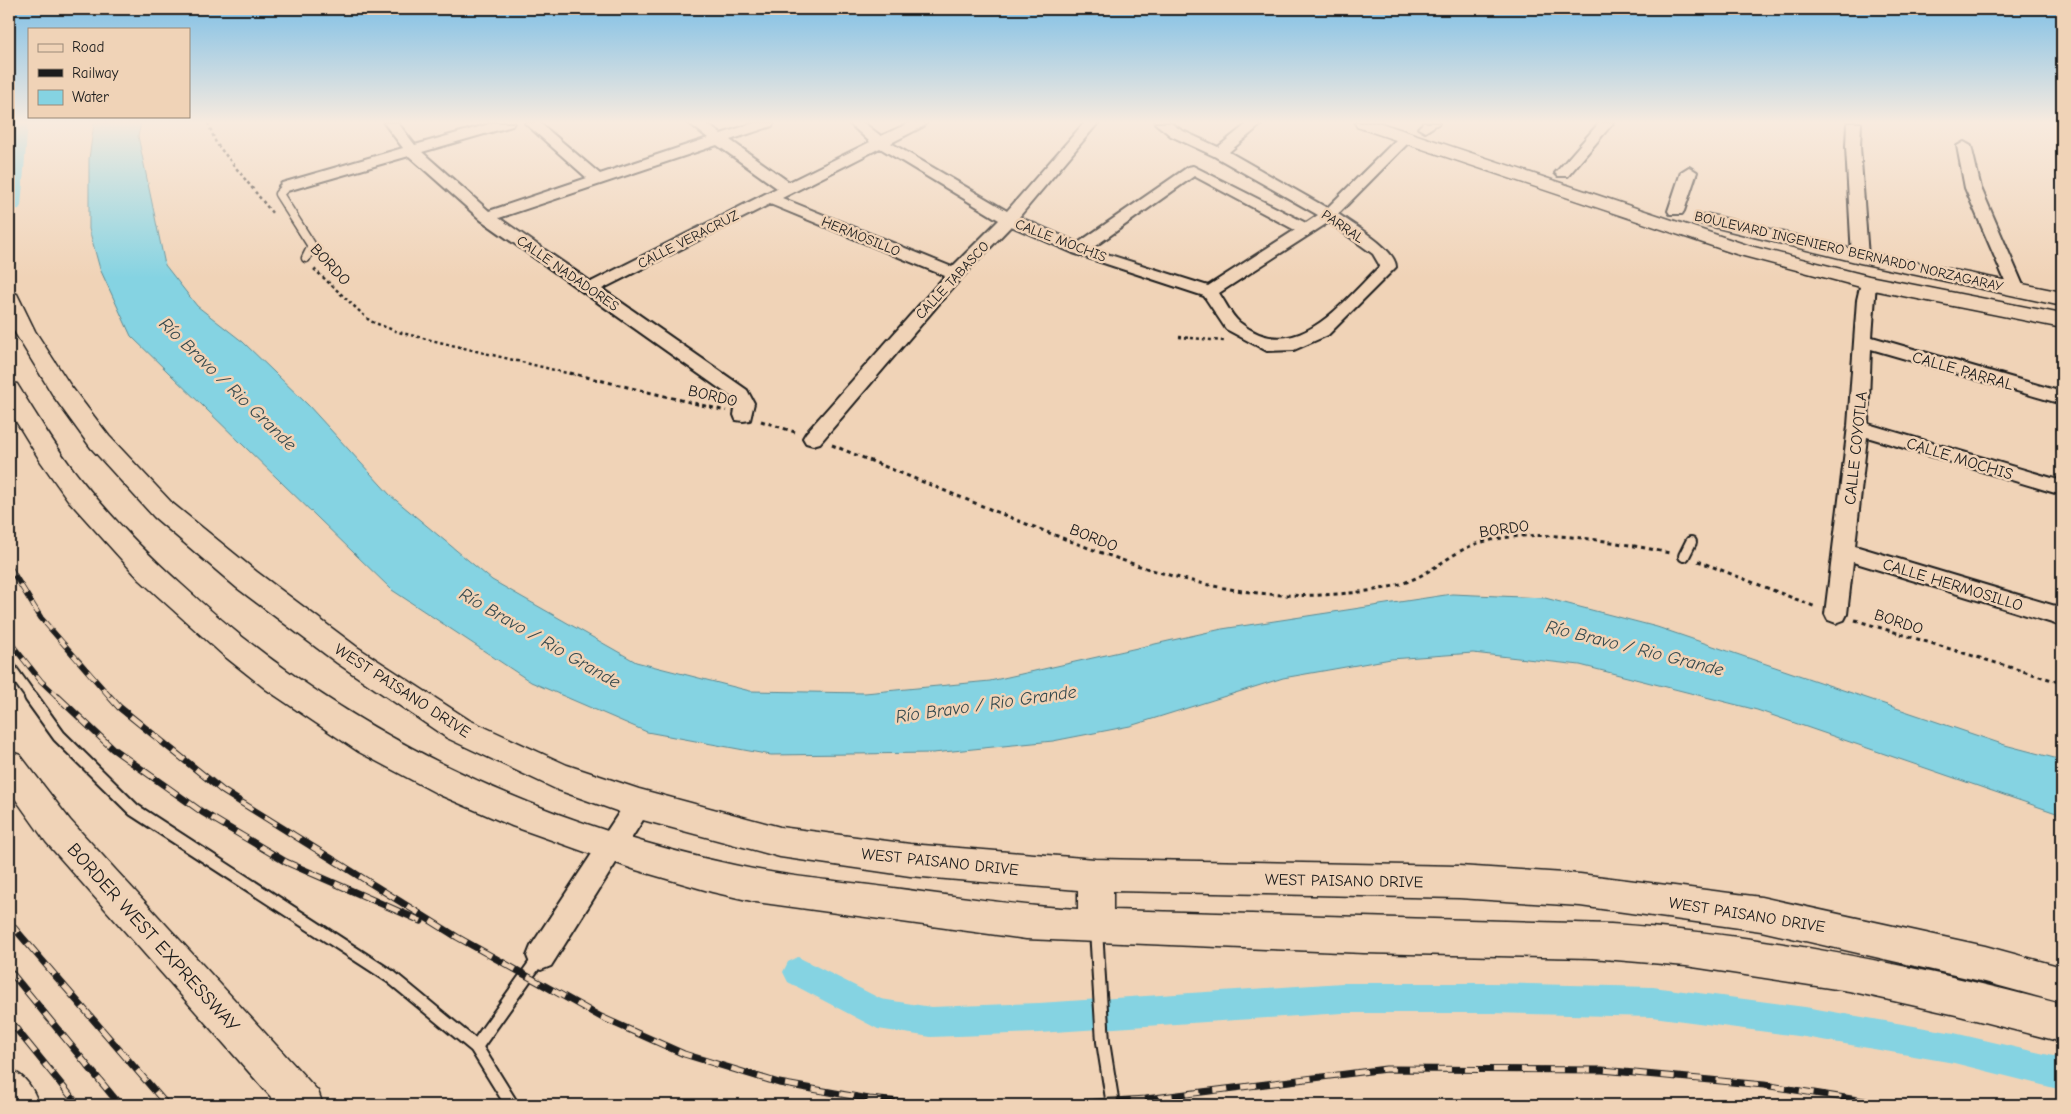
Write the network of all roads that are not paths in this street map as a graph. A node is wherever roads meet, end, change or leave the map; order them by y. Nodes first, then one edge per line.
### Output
1 (326, 175) edge
2 (439, 175) edge
3 (592, 175) edge
4 (613, 175) edge
5 (768, 175) edge
6 (814, 175) edge
7 (934, 175) edge
8 (1046, 175) edge
9 (1186, 175) edge
10 (1202, 175) edge
11 (1258, 175) edge
12 (1370, 175) edge
13 (1539, 175) edge
14 (1569, 175) edge
15 (1688, 175) edge
16 (1854, 175) edge
17 (1970, 175) edge
18 (598, 180) junction
19 (286, 186) joint
20 (787, 188) junction
21 (768, 198) junction
22 (1676, 210) junction
23 (1329, 215) junction
24 (487, 217) junction
25 (1009, 220) junction
26 (1307, 230) junction
27 (1079, 250) junction
28 (1860, 257) junction
29 (306, 258) road end
30 (954, 274) junction
31 (1868, 282) junction
32 (590, 288) junction
33 (2016, 290) junction
34 (1210, 292) junction
35 (2062, 299) edge
36 (10, 307) edge
37 (2062, 321) edge
38 (1865, 341) junction
39 (9, 390) edge
40 (2062, 398) edge
41 (743, 415) road end
42 (1858, 428) junction
43 (813, 438) road end
44 (2062, 488) edge
45 (1691, 542) dead end
46 (1844, 551) junction
47 (1684, 556) road end
48 (1836, 614) road end
49 (2062, 616) edge
50 (9, 666) edge
51 (9, 765) edge
52 (639, 804) junction
53 (614, 846) junction
54 (1095, 875) junction
55 (1096, 926) junction
56 (541, 956) joint
57 (2062, 985) edge
58 (2062, 1023) edge
59 (476, 1047) junction
60 (9, 1088) edge
61 (20, 1105) edge
62 (304, 1105) edge
63 (512, 1105) edge
64 (1113, 1105) edge

1 - 19 street
2 - 24 street, CALLE NADADORES
3 - 18 street
4 - 18 street
5 - 20 street
6 - 20 street, CALLE VERACRUZ
7 - 25 street, CALLE MOCHIS
8 - 25 street, CALLE TABASCO
9 - 27 street
10 - 26 street
11 - 23 street, PARRAL
12 - 23 street
13 - 31 main road, BOULEVARD INGENIERO BERNARDO NORZAGARAY
14 - 22 main road, BOULEVARD INGENIERO BERNARDO NORZAGARAY
15 - 22 street
16 - 28 street
17 - 33 street
18 - 24 street
19 - 29 lane
20 - 21 street, CALLE VERACRUZ
21 - 30 street, HERMOSILLO
21 - 32 street, CALLE VERACRUZ
22 - 28 main road, BOULEVARD INGENIERO BERNARDO NORZAGARAY
23 - 26 street
23 - 34 street, PARRAL
24 - 32 street, CALLE NADADORES
25 - 27 street, CALLE MOCHIS
25 - 30 street, CALLE TABASCO
26 - 34 street
27 - 34 street, CALLE MOCHIS
28 - 33 main road, BOULEVARD INGENIERO BERNARDO NORZAGARAY
30 - 43 street, CALLE TABASCO
31 - 37 main road, BOULEVARD INGENIERO BERNARDO NORZAGARAY
31 - 38 street, CALLE COYOTLA
32 - 41 street, CALLE NADADORES
33 - 35 main road, BOULEVARD INGENIERO BERNARDO NORZAGARAY
36 - 52 main road, WEST PAISANO DRIVE
38 - 40 street, CALLE PARRAL
38 - 42 street, CALLE COYOTLA
39 - 53 main road
42 - 44 street, CALLE MOCHIS
42 - 46 street, CALLE COYOTLA
45 - 47 lane
46 - 48 street, CALLE COYOTLA
46 - 49 street, CALLE HERMOSILLO
50 - 59 lane
51 - 62 main road, BORDER WEST EXPRESSWAY
52 - 53 street
52 - 54 main road, WEST PAISANO DRIVE
53 - 55 main road
53 - 56 street
54 - 55 main road
54 - 57 main road, WEST PAISANO DRIVE
55 - 58 main road
55 - 64 lane
56 - 59 lane
59 - 63 lane
60 - 61 main road

